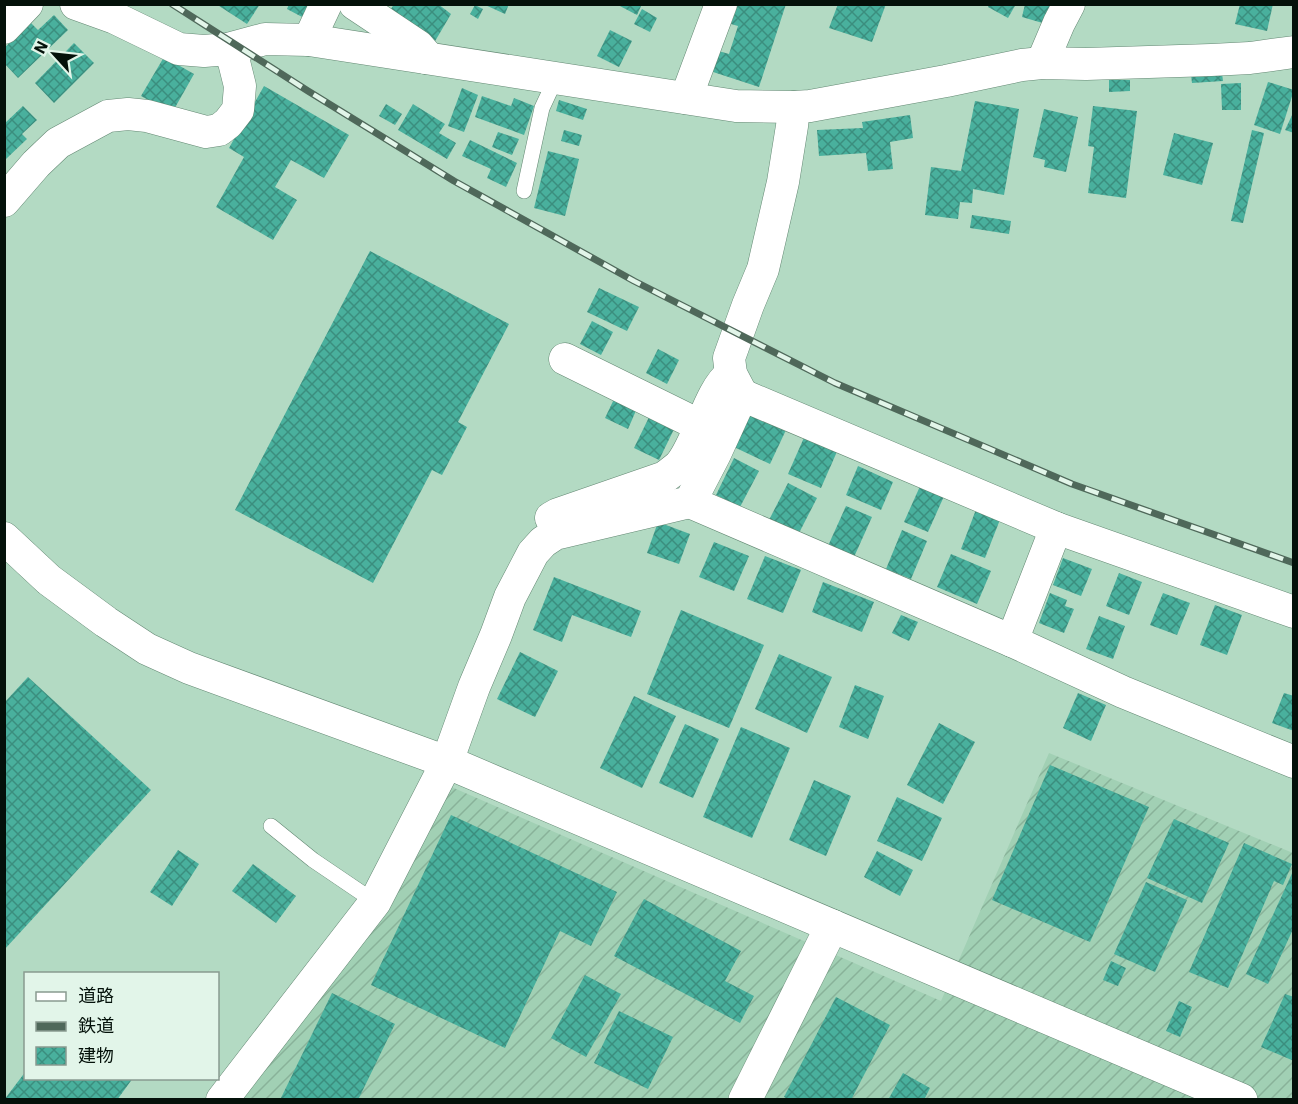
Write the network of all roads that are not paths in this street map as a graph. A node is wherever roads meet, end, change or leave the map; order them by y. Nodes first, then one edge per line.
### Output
1 (27, 4) edge
2 (76, 4) edge
3 (326, 4) edge
4 (355, 4) edge
5 (721, 4) edge
6 (1069, 4) edge
7 (4, 28) edge
8 (309, 40) junction
9 (228, 49) junction
10 (1293, 52) edge
11 (426, 58) junction
12 (1042, 63) junction
13 (555, 78) junction
14 (686, 98) junction
15 (794, 107) junction
16 (524, 190) dead end
17 (4, 201) edge
18 (565, 359) dead end
19 (736, 384) junction
20 (701, 426) junction
21 (690, 502) junction
22 (1056, 528) junction
23 (4, 538) edge
24 (1293, 612) edge
25 (1012, 641) junction
26 (489, 651) junction
27 (447, 762) junction
28 (1293, 762) edge
29 (271, 826) dead end
30 (375, 902) junction
31 (832, 926) junction
32 (222, 1100) edge
33 (745, 1100) edge
34 (1240, 1100) edge

1 - 7 street
2 - 9 street
3 - 8 street
4 - 11 street
5 - 14 street
6 - 12 street
8 - 9 street
8 - 11 street
9 - 17 street
10 - 12 street
11 - 13 street
12 - 15 street
13 - 14 street
13 - 16 lane
14 - 15 street
15 - 19 street
18 - 20 street
19 - 20 street
19 - 21 street
19 - 22 street
20 - 26 street
21 - 25 street
21 - 26 street
22 - 24 street
22 - 25 street
23 - 27 street
25 - 28 street
26 - 27 street
27 - 30 street
27 - 31 street
29 - 30 lane
30 - 32 street
31 - 33 street
31 - 34 street

